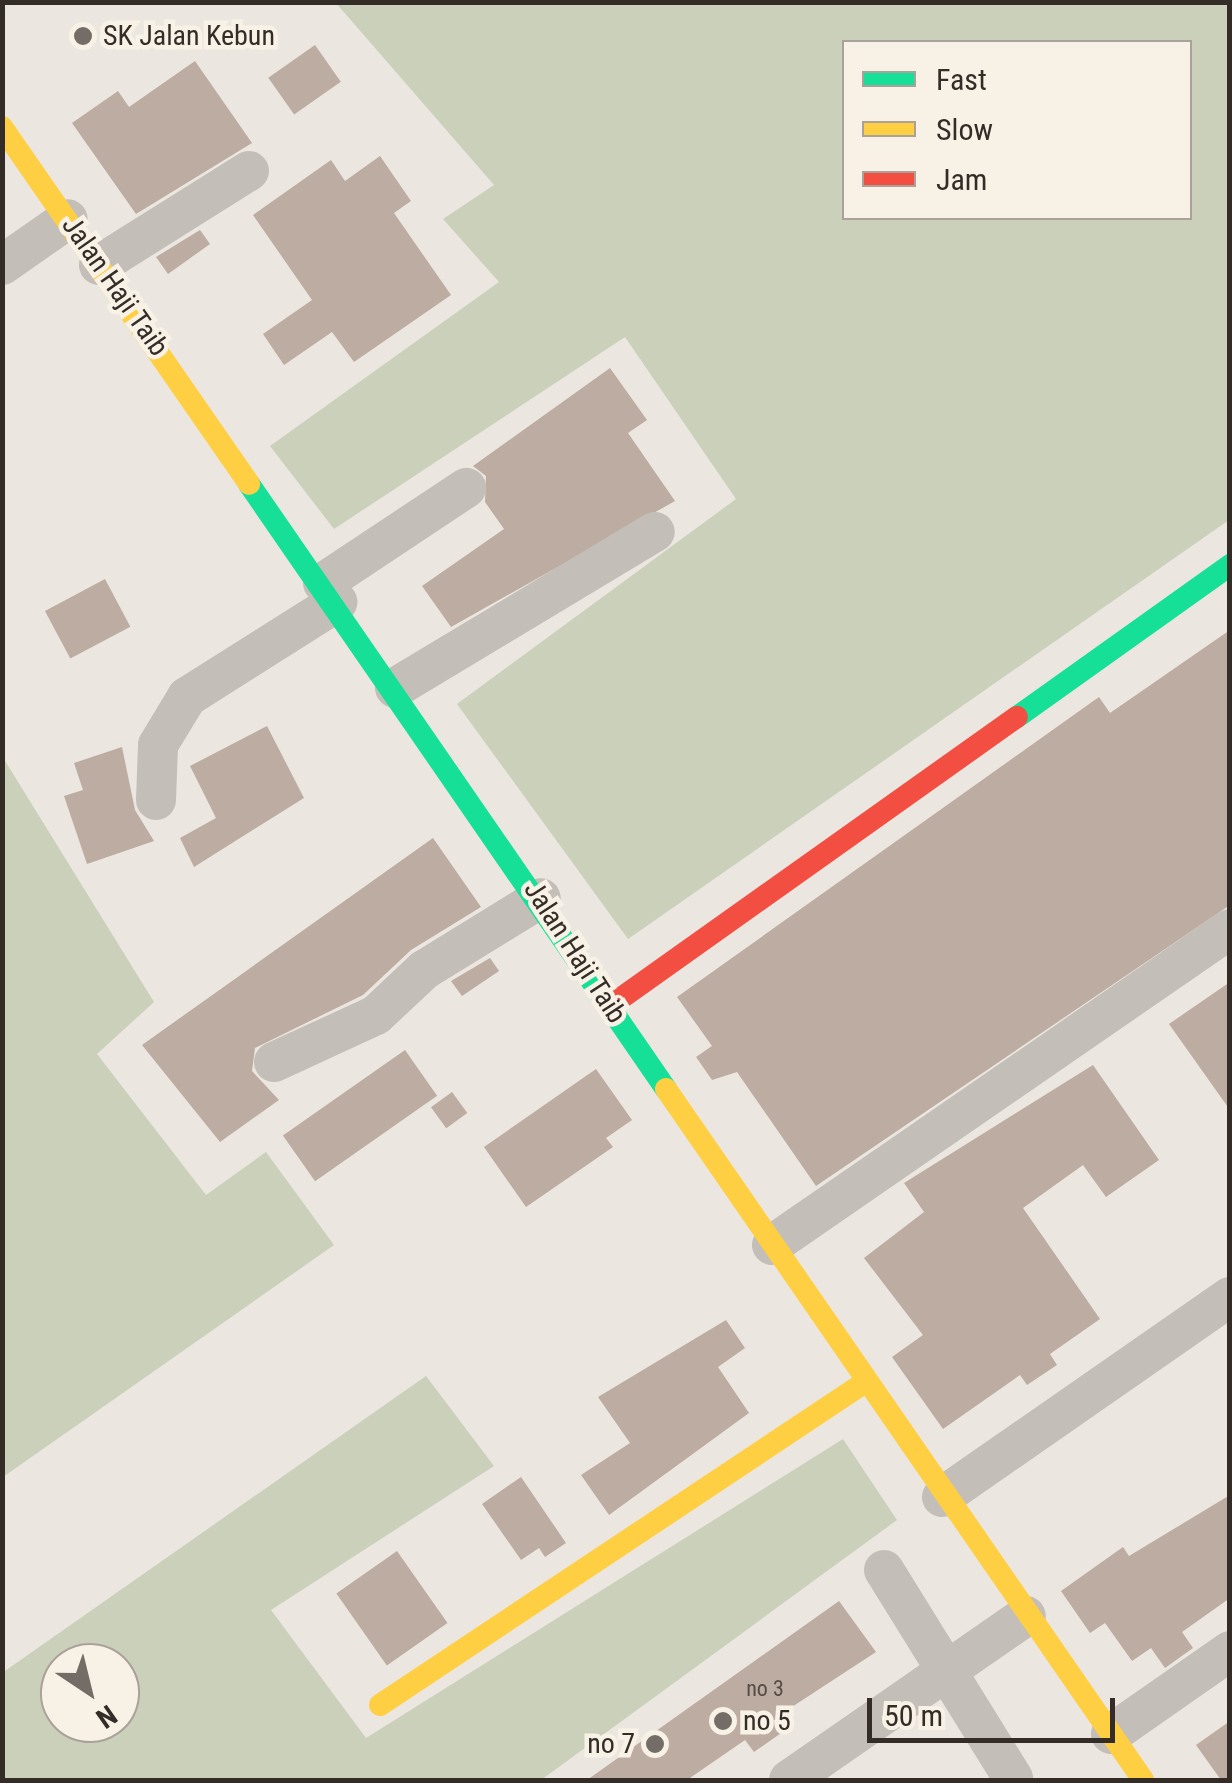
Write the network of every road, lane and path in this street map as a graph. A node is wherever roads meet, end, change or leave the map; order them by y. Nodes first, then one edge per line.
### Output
1 (2, 127) edge
2 (249, 171) dead end
3 (68, 219) junction
4 (2, 265) edge
5 (99, 265) junction
6 (466, 488) dead end
7 (655, 532) dead end
8 (1230, 565) edge
9 (330, 593) junction
10 (395, 688) junction
11 (156, 800) dead end
12 (541, 898) junction
13 (1230, 929) edge
14 (610, 1006) junction
15 (274, 1062) dead end
16 (772, 1246) junction
17 (1230, 1296) edge
18 (867, 1381) junction
19 (942, 1497) junction
20 (884, 1570) dead end
21 (1026, 1616) junction
22 (1230, 1651) edge
23 (944, 1672) junction
24 (380, 1704) dead end
25 (1112, 1734) junction
26 (1012, 1778) edge
27 (789, 1780) edge
28 (1143, 1780) edge

1 - 3 street, Jalan Haji Taib
2 - 5 street
3 - 4 street
3 - 5 street, Jalan Haji Taib
5 - 9 street, Jalan Haji Taib
6 - 9 street
7 - 10 street
8 - 14 street
9 - 10 street, Jalan Haji Taib
9 - 11 street
10 - 12 street, Jalan Haji Taib
12 - 14 street, Jalan Haji Taib
12 - 15 street
13 - 16 street
14 - 16 street, Jalan Haji Taib
16 - 18 street, Jalan Haji Taib
17 - 19 street
18 - 19 street, Jalan Haji Taib
18 - 24 street
19 - 21 street, Jalan Haji Taib
20 - 23 street
21 - 23 street
21 - 25 street, Jalan Haji Taib
22 - 25 street
23 - 26 street
23 - 27 street
25 - 28 street, Jalan Haji Taib

